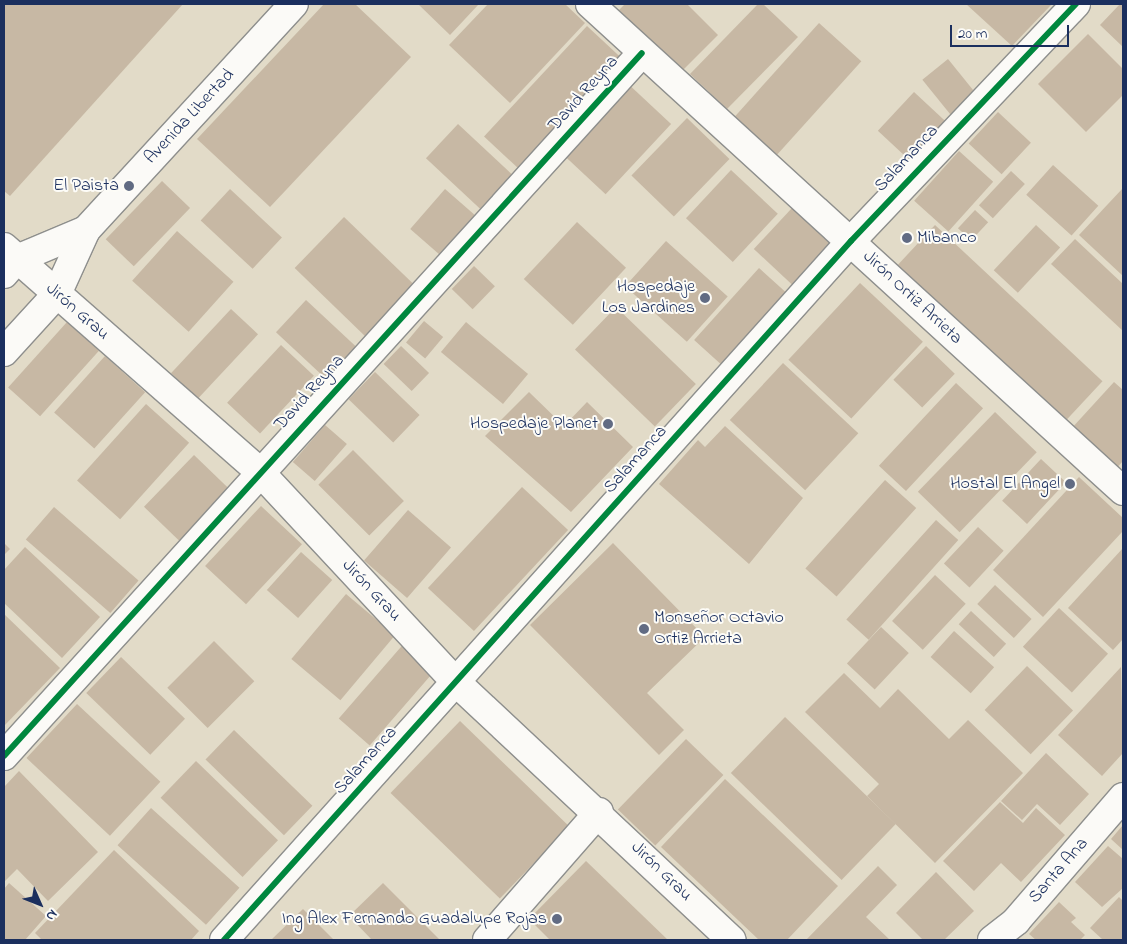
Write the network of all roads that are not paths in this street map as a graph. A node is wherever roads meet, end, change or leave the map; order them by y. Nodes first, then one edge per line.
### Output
1 (294, 4) edge
2 (590, 4) edge
3 (1076, 4) edge
4 (642, 52) junction
5 (86, 230) junction
6 (851, 241) junction
7 (8, 260) edge
8 (57, 294) junction
9 (4, 352) edge
10 (259, 471) junction
11 (1123, 491) edge
12 (457, 683) junction
13 (4, 756) edge
14 (1123, 797) edge
15 (599, 812) junction
16 (224, 940) edge
17 (487, 940) edge
18 (732, 940) edge
19 (992, 940) edge

1 - 5 main road, Avenida Libertad
2 - 4 main road, Jirón Ortiz Arrieta
3 - 6 main road, Salamanca
4 - 6 main road, Jirón Ortiz Arrieta
4 - 10 main road, David Reyna
5 - 7 main road, Avenida Libertad
5 - 8 main road, Avenida Libertad
6 - 11 main road, Jirón Ortiz Arrieta
6 - 12 main road, Salamanca
7 - 8 main road, Jirón Grau
8 - 9 main road, Avenida Libertad
8 - 10 main road, Jirón Grau
10 - 12 main road, Jirón Grau
10 - 13 main road, David Reyna
12 - 15 main road, Jirón Grau
12 - 16 main road, Salamanca
14 - 19 main road, Santa Ana
15 - 17 main road
15 - 18 main road, Jirón Grau

